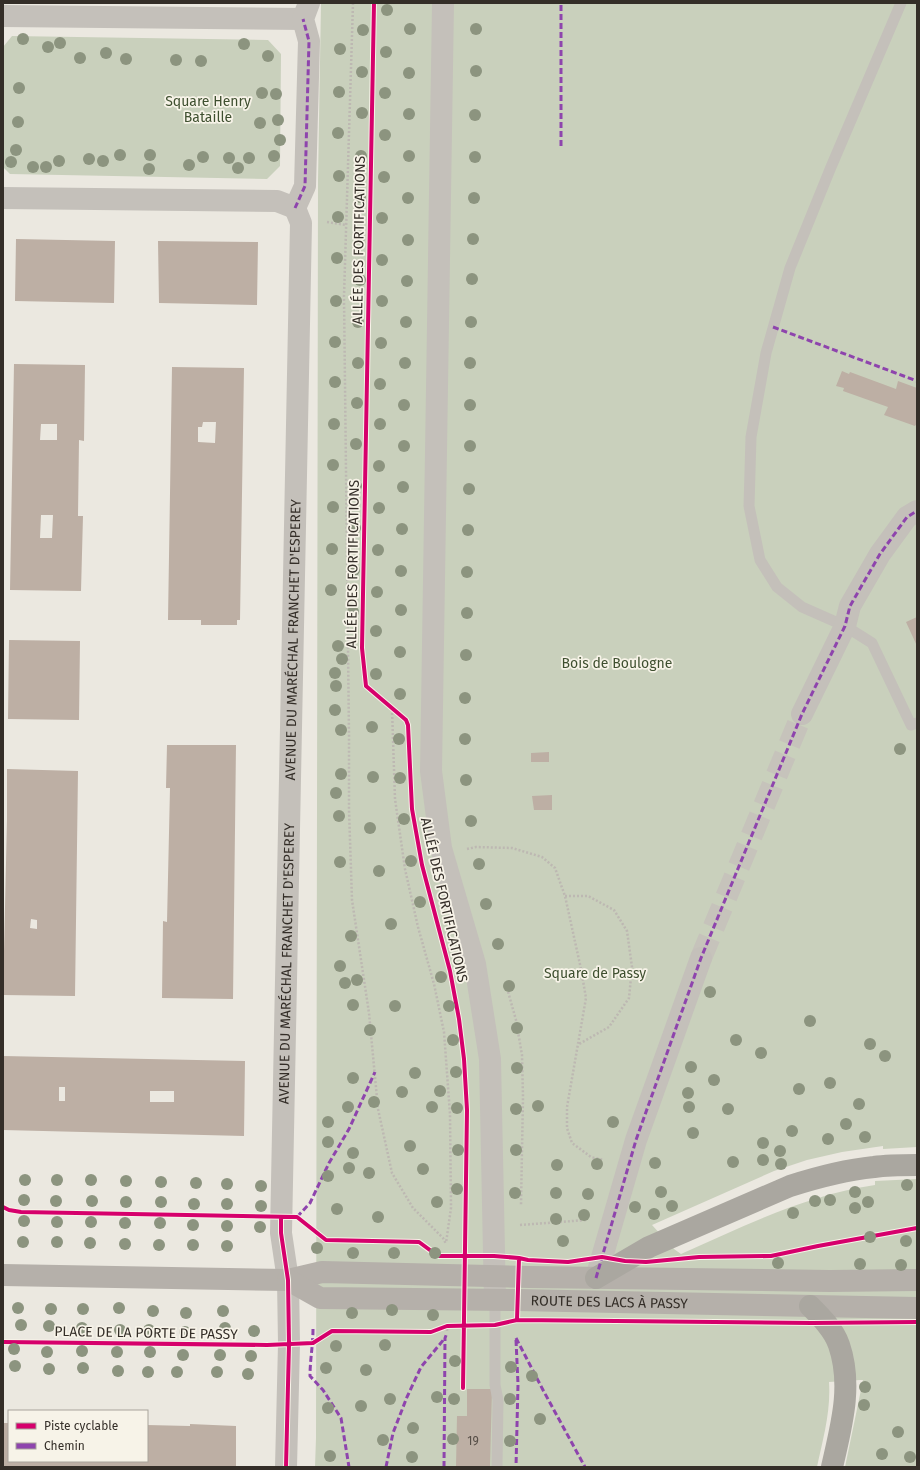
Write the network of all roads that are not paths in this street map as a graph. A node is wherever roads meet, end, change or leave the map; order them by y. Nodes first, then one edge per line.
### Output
1 (443, 3) edge
2 (901, 3) edge
3 (306, 11) edge
4 (3, 16) edge
5 (3, 198) edge
6 (295, 208) junction
7 (917, 511) edge
8 (846, 626) junction
9 (802, 714) tunnel mouth
10 (917, 723) edge
11 (702, 958) tunnel mouth
12 (917, 1165) edge
13 (3, 1276) edge
14 (495, 1276) junction
15 (596, 1278) junction
16 (288, 1280) junction
17 (917, 1280) edge
18 (494, 1300) junction
19 (810, 1306) junction
20 (917, 1308) edge
21 (286, 1467) edge
22 (497, 1467) edge
23 (832, 1467) edge

1 - 14 street, ALLÉE DES FORTIFICATIONS
2 - 8 lane
3 - 4 street
3 - 6 street
5 - 6 street
6 - 16 street, AVENUE DU MARÉCHAL FRANCHET D'ESPEREY
7 - 8 street
8 - 9 street
8 - 10 lane
11 - 15 street
12 - 15 highway
13 - 16 main road
14 - 15 main road, ROUTE DES LACS À PASSY
14 - 16 main road, ROUTE DES LACS À PASSY
14 - 18 street, ALLÉE DES FORTIFICATIONS
15 - 17 main road, ROUTE DES LACS À PASSY
16 - 18 main road, ROUTE DES LACS À PASSY
16 - 21 street, AVENUE DU MARÉCHAL FRANCHET D'ESPEREY
18 - 19 main road, ROUTE DES LACS À PASSY
18 - 22 lane, ALLÉE DES FORTIFICATIONS
19 - 20 main road, ROUTE DES LACS À PASSY
19 - 23 highway

